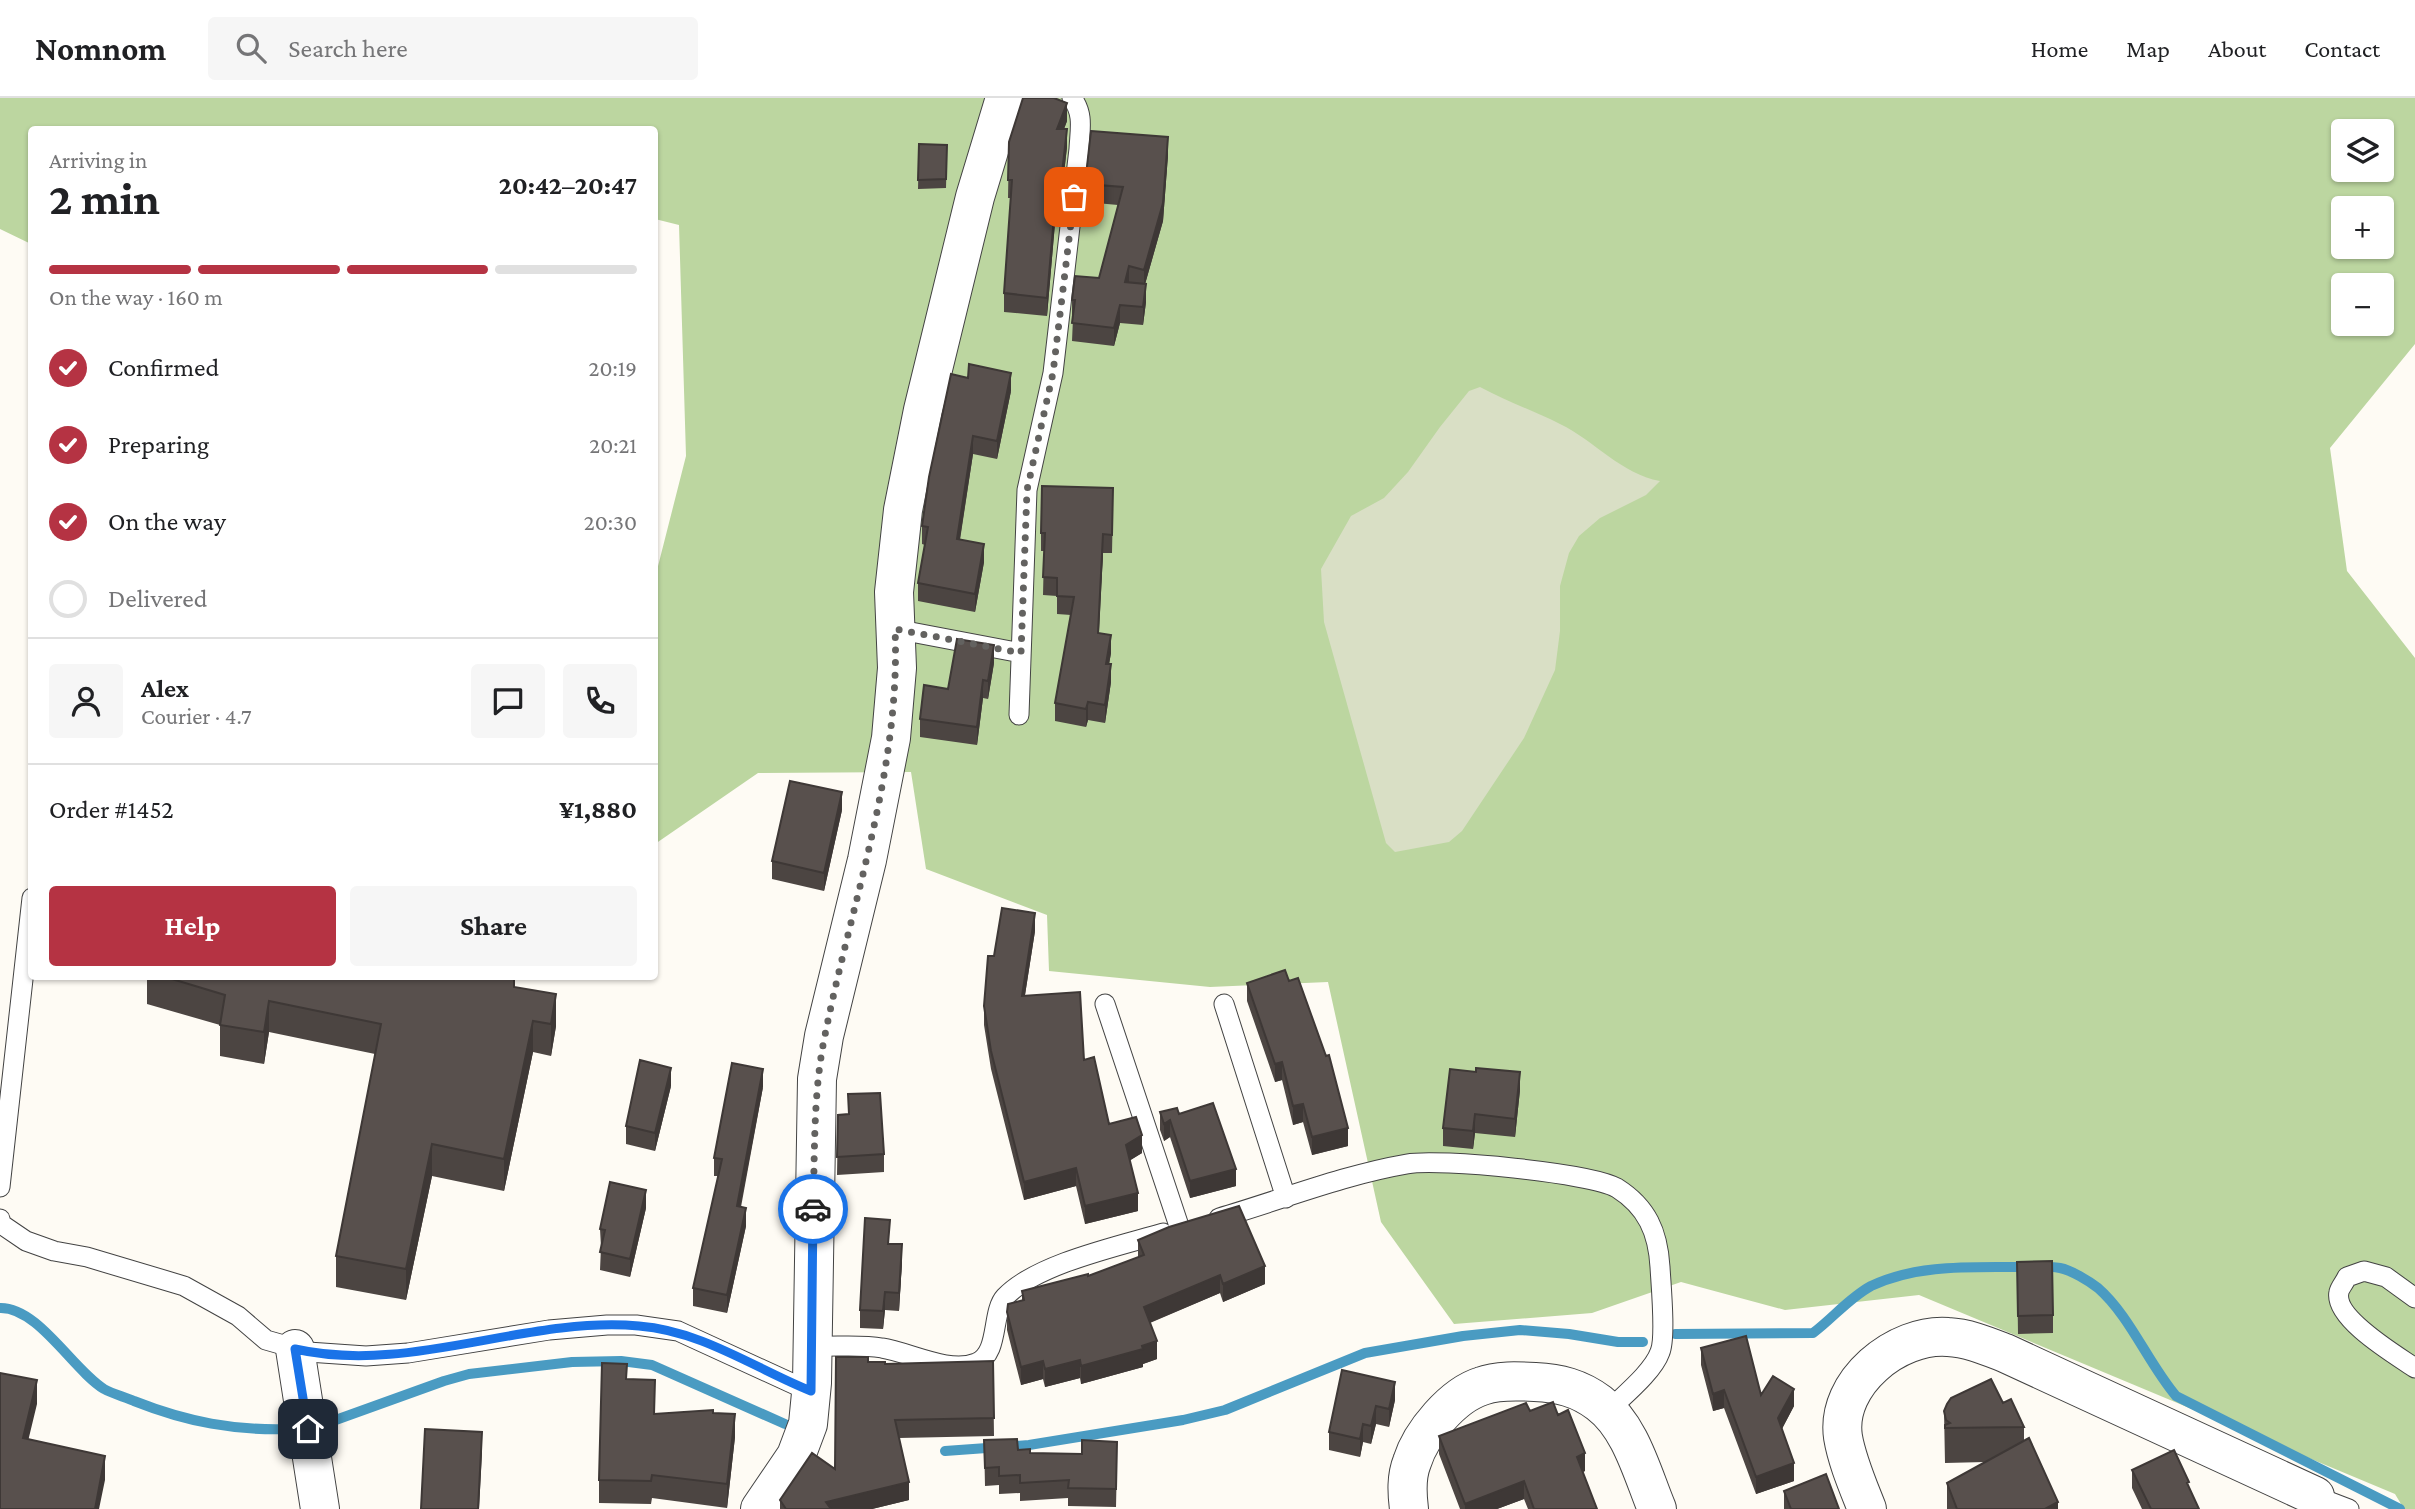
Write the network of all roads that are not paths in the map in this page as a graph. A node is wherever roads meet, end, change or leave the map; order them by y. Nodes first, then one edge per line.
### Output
1 (1004, 98) edge
2 (1072, 98) edge
3 (895, 629) junction
4 (1021, 653) junction
5 (1019, 715) dead end
6 (28, 934) edge
7 (1105, 1003) dead end
8 (1224, 1004) dead end
9 (0, 1186) edge
10 (1286, 1198) junction
11 (0, 1219) edge
12 (1192, 1225) junction
13 (2415, 1298) edge
14 (813, 1346) junction
15 (295, 1349) junction
16 (2415, 1368) edge
17 (811, 1391) junction
18 (1608, 1412) junction
19 (2332, 1502) edge
20 (320, 1509) edge
21 (760, 1509) edge
22 (1409, 1509) edge
23 (1657, 1509) edge
24 (1867, 1509) edge

1 - 3 street
2 - 4 lane
3 - 4 lane
3 - 14 street
4 - 5 lane
6 - 9 lane
7 - 12 lane
8 - 10 lane
10 - 12 lane
10 - 18 lane
11 - 15 lane
12 - 14 lane
13 - 16 lane
14 - 17 street
15 - 17 lane
15 - 20 street
17 - 21 street
18 - 22 street
18 - 23 street
19 - 24 street

